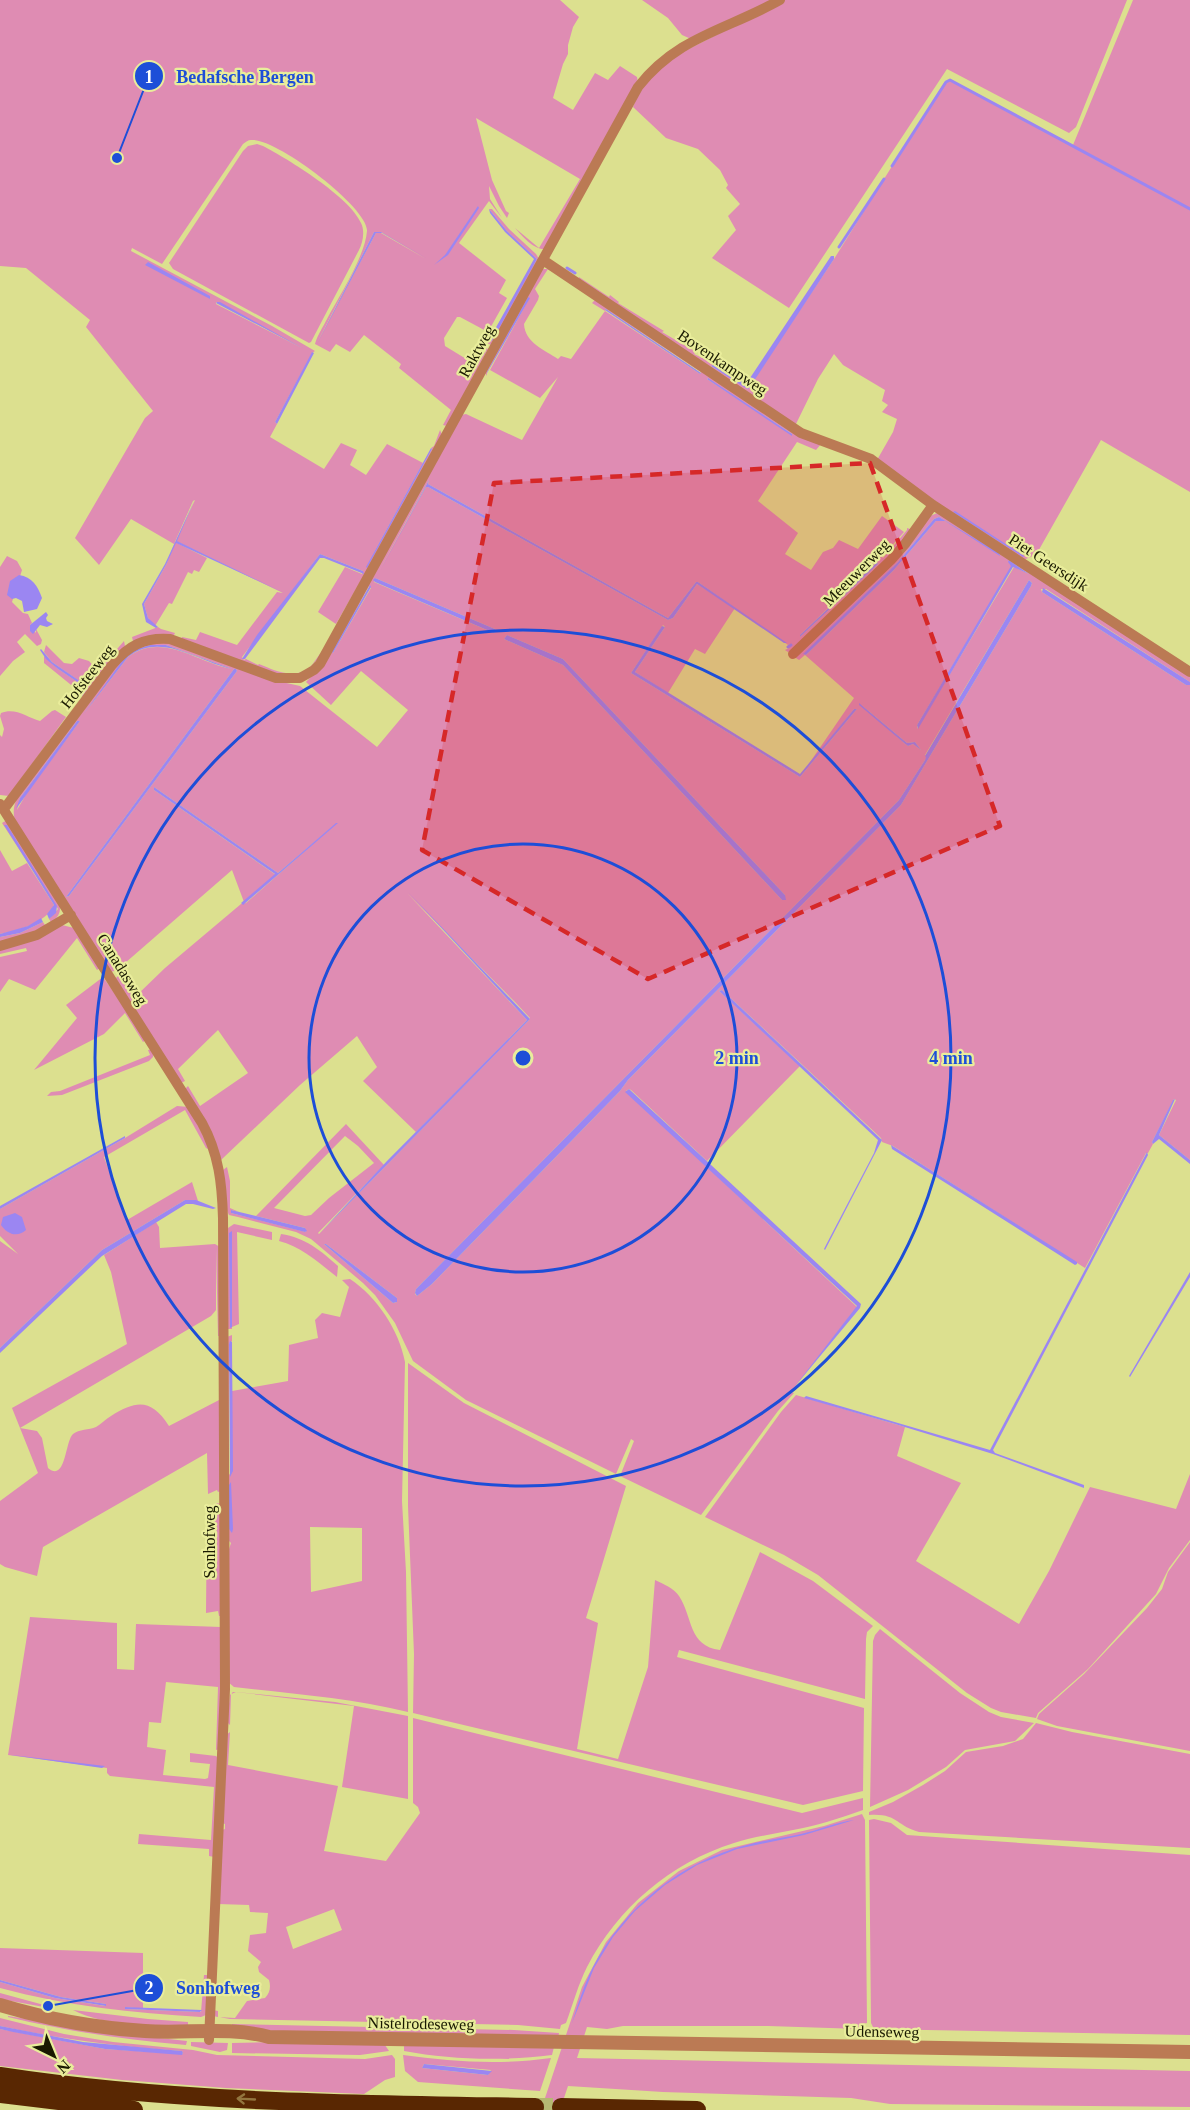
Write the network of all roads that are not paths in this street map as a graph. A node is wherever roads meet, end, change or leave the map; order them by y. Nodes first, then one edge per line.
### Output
1 (780, 0) edge
2 (543, 260) junction
3 (894, 475) joint
4 (933, 505) junction
5 (793, 654) dead end
6 (1190, 672) edge
7 (300, 678) joint
8 (2, 806) edge
9 (71, 915) junction
10 (0, 946) edge
11 (216, 1153) joint
12 (0, 2005) edge
13 (209, 2036) junction
14 (573, 2043) joint
15 (1190, 2052) edge
16 (0, 2076) edge
17 (0, 2094) edge
18 (535, 2107) dead end
19 (561, 2108) dead end
20 (134, 2110) edge
21 (697, 2110) edge

1 - 2 street, Raktweg
2 - 3 street, Bovenkampweg
2 - 7 street, Raktweg
3 - 4 street, Piet Geersdijk
4 - 5 street, Meeuwerweg
4 - 6 street, Piet Geersdijk
7 - 8 street, Hofsteeweg
8 - 9 street, Canadasweg
9 - 10 street
9 - 11 street, Canadasweg
11 - 13 street, Sonhofweg
12 - 13 street, Nistelrodeseweg
13 - 14 street, Nistelrodeseweg
14 - 15 street, Udenseweg
18 -> 16 highway
17 - 20 highway
19 - 21 highway

